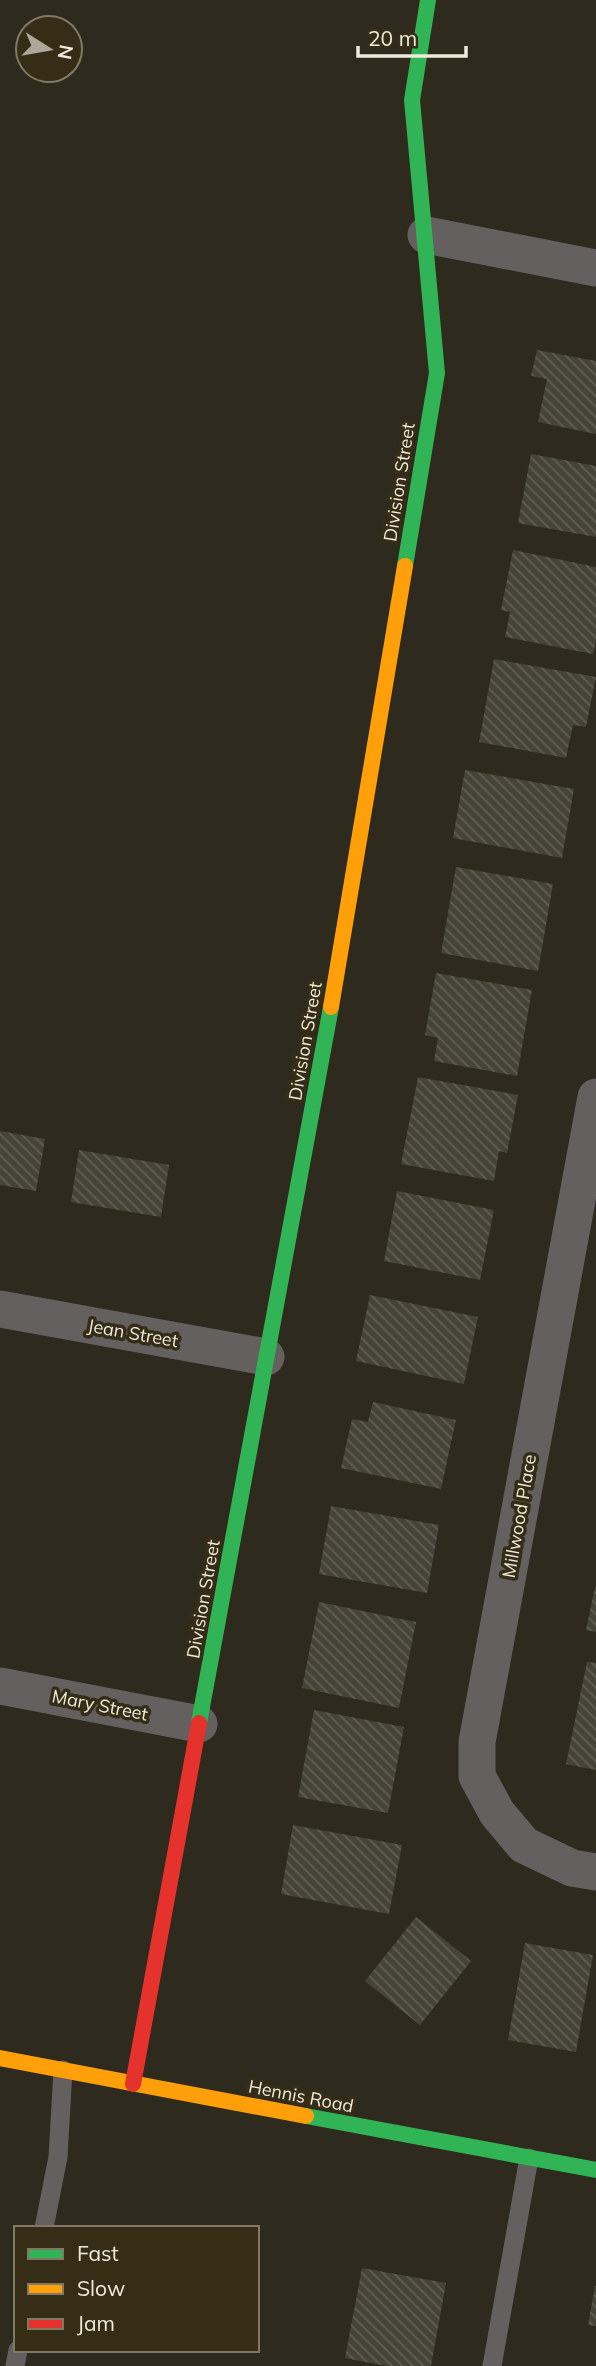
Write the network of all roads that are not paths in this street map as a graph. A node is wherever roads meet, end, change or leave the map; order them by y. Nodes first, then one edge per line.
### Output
1 (428, 0) edge
2 (426, 235) junction
3 (596, 268) edge
4 (596, 1097) edge
5 (0, 1309) edge
6 (266, 1357) junction
7 (0, 1686) edge
8 (199, 1724) junction
9 (596, 1872) edge
10 (0, 2058) edge
11 (63, 2070) junction
12 (133, 2084) junction
13 (529, 2158) junction
14 (596, 2171) edge
15 (44, 2226) edge
16 (492, 2366) edge

1 - 2 street, Division Street
2 - 3 street
2 - 6 street, Division Street
4 - 9 street, Millwood Place
5 - 6 street, Jean Street
6 - 8 street, Division Street
7 - 8 street, Mary Street
8 - 12 street, Division Street
10 - 11 street, Hennis Road
11 - 12 street, Hennis Road
11 - 15 lane
12 - 13 street, Hennis Road
13 - 14 street, Hennis Road
13 - 16 lane

